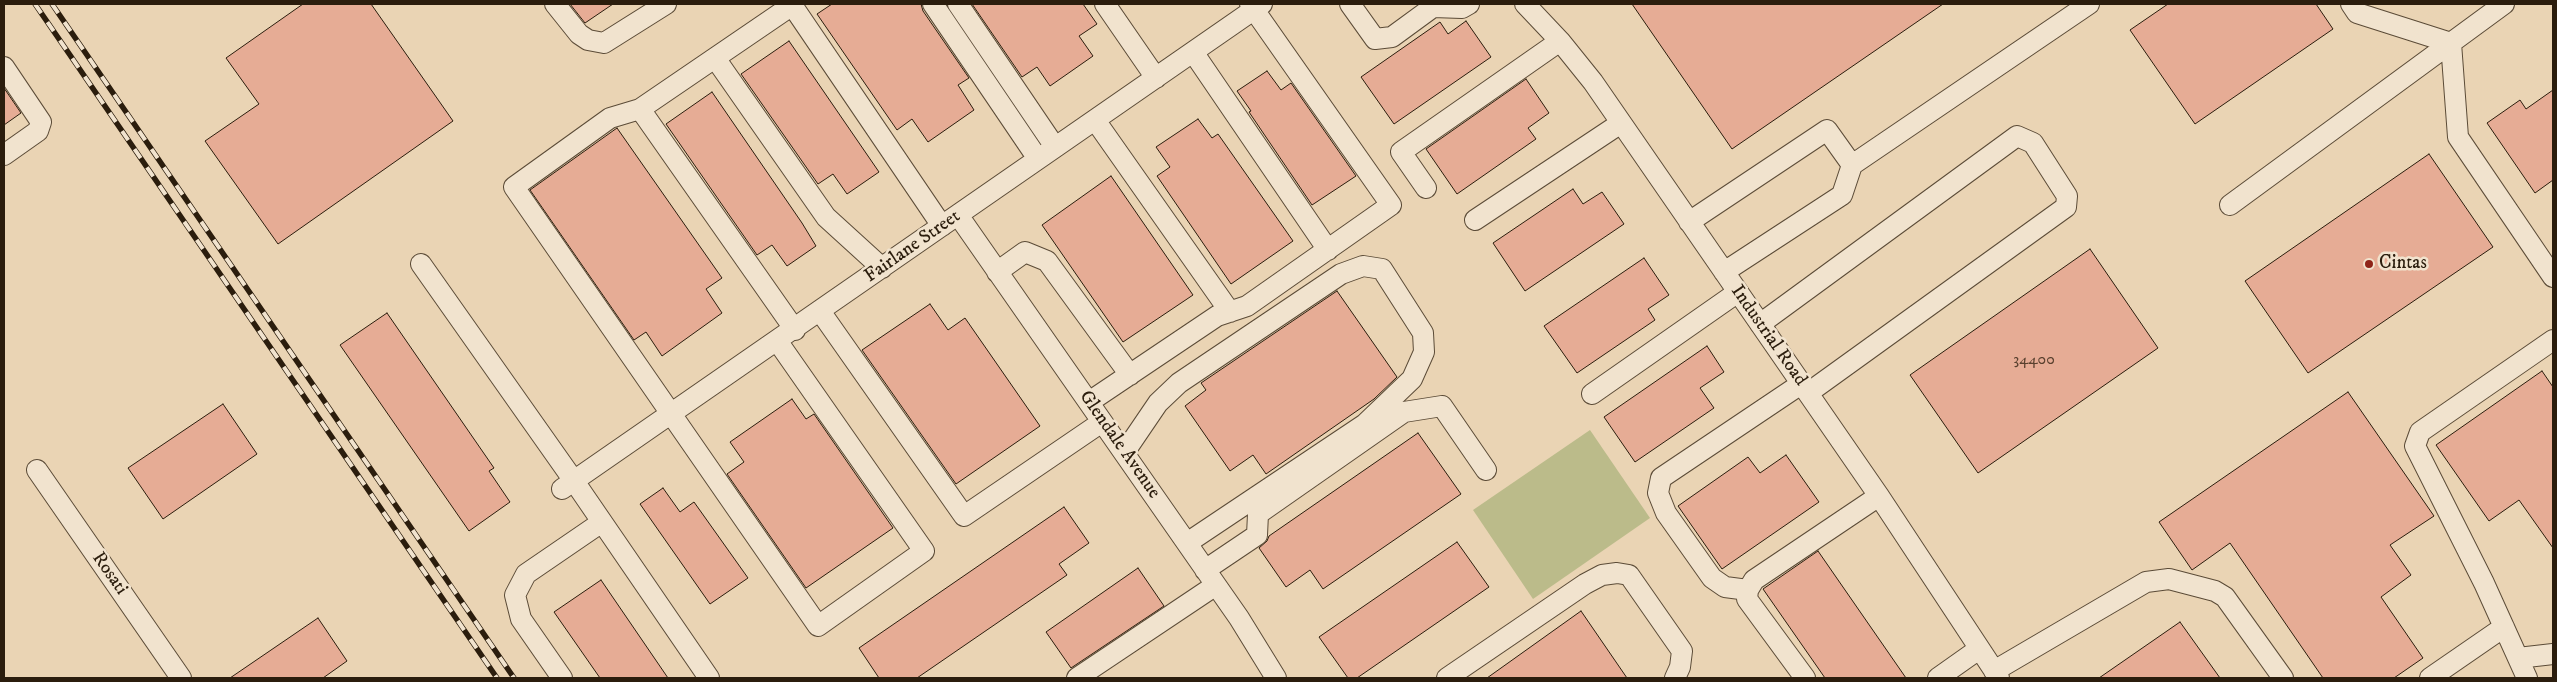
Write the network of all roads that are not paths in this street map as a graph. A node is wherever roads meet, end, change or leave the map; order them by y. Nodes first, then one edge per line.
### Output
1 (555, 4) edge
2 (666, 4) edge
3 (793, 4) edge
4 (933, 4) edge
5 (958, 4) edge
6 (1105, 4) edge
7 (1350, 4) edge
8 (1470, 4) edge
9 (1525, 4) edge
10 (2089, 4) edge
11 (2351, 4) edge
12 (2502, 4) edge
13 (1255, 6) edge
14 (1560, 41) junction
15 (2451, 43) junction
16 (1193, 52) junction
17 (715, 58) junction
18 (4, 67) edge
19 (1156, 78) junction
20 (640, 109) junction
21 (1095, 120) junction
22 (1621, 123) junction
23 (1055, 148) junction
24 (4, 155) edge
25 (1038, 159) junction
26 (1852, 165) junction
27 (1426, 188) dead end
28 (2230, 205) dead end
29 (1475, 220) dead end
30 (950, 221) junction
31 (1690, 222) junction
32 (1328, 250) junction
33 (421, 264) dead end
34 (882, 268) junction
35 (998, 272) junction
36 (1724, 272) junction
37 (2553, 277) edge
38 (1738, 292) junction
39 (820, 311) junction
40 (1230, 312) junction
41 (1760, 324) junction
42 (795, 330) junction
43 (2553, 340) edge
44 (778, 342) junction
45 (1130, 375) junction
46 (1805, 389) junction
47 (1592, 394) dead end
48 (1089, 402) junction
49 (671, 414) junction
50 (1102, 422) junction
51 (1124, 453) junction
52 (37, 470) dead end
53 (1486, 470) dead end
54 (568, 485) junction
55 (1879, 496) junction
56 (602, 522) junction
57 (1187, 543) junction
58 (1211, 578) junction
59 (1748, 590) junction
60 (2504, 627) junction
61 (1979, 649) junction
62 (2553, 654) edge
63 (2518, 658) junction
64 (1996, 675) edge
65 (181, 678) edge
66 (562, 678) edge
67 (709, 678) edge
68 (1078, 678) edge
69 (1276, 678) edge
70 (1447, 678) edge
71 (1675, 678) edge
72 (1805, 678) edge
73 (1938, 678) edge
74 (2283, 678) edge
75 (2430, 678) edge
76 (2527, 678) edge

1 - 2 street
3 - 17 street
3 - 30 street, Glendale Avenue
4 - 25 street
5 - 23 street
6 - 19 street
7 - 8 street
9 - 14 street, Industrial Road
10 - 26 street
11 - 15 street
12 - 15 street
13 - 16 street, Fairlane Street
13 - 32 street
14 - 22 street, Industrial Road
14 - 27 street
15 - 28 street
15 - 37 street
16 - 19 street, Fairlane Street
16 - 32 street
17 - 20 street
17 - 34 street
18 - 24 street
19 - 21 street, Fairlane Street
20 - 42 street
20 - 49 street
21 - 23 street, Fairlane Street
21 - 40 street
22 - 29 street
22 - 31 street, Industrial Road
23 - 25 street, Fairlane Street
25 - 30 street, Fairlane Street
26 - 31 street
26 - 36 street
30 - 34 street, Fairlane Street
30 - 35 street, Glendale Avenue
31 - 36 street, Industrial Road
32 - 40 street
33 - 54 street
34 - 39 street, Fairlane Street
35 - 45 street
35 - 48 street, Glendale Avenue
36 - 38 street, Industrial Road
38 - 41 street, Industrial Road
38 - 47 street
39 - 42 street, Fairlane Street
39 - 50 street
40 - 45 street
41 - 46 street, Industrial Road
41 - 46 street
42 - 44 street, Fairlane Street
43 - 60 street
44 - 49 street, Fairlane Street
44 - 49 street
45 - 48 street
46 - 55 street, Industrial Road
46 - 59 street
48 - 50 street, Glendale Avenue
49 - 54 street, Fairlane Street
50 - 51 street, Glendale Avenue
51 - 57 street, Glendale Avenue
51 - 57 street
52 - 65 street, Rosati
53 - 58 street
54 - 56 street
55 - 59 street
55 - 61 street, Industrial Road
56 - 66 street
56 - 67 street
57 - 58 street, Glendale Avenue
58 - 68 street
58 - 69 street, Glendale Avenue
59 - 72 street
60 - 63 street
60 - 75 street
61 - 64 street, Industrial Road
61 - 73 street
62 - 63 street
63 - 76 street
64 - 74 street
70 - 71 street

